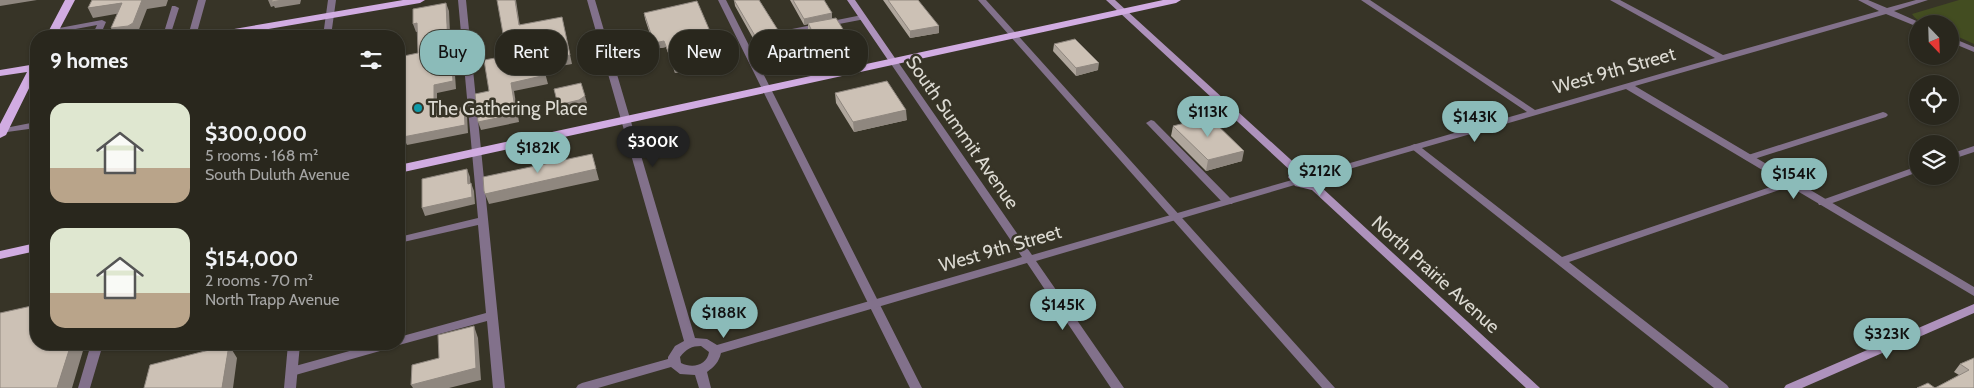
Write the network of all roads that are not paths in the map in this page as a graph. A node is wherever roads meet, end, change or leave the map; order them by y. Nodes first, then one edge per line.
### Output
1 (70, 0) edge
2 (202, 0) edge
3 (332, 0) edge
4 (420, 0) edge
5 (462, 0) edge
6 (591, 0) edge
7 (722, 0) edge
8 (851, 0) edge
9 (982, 0) edge
10 (1110, 0) edge
11 (1176, 0) edge
12 (1365, 0) edge
13 (1614, 0) edge
14 (1862, 0) edge
15 (1924, 0) edge
16 (174, 8) dead end
17 (1886, 11) junction
18 (1123, 12) junction
19 (330, 15) junction
20 (862, 17) junction
21 (1909, 21) edge
22 (54, 30) edge
23 (66, 30) edge
24 (99, 30) edge
25 (168, 30) edge
26 (194, 30) edge
27 (245, 30) edge
28 (328, 30) edge
29 (797, 30) edge
30 (1013, 35) junction
31 (1959, 43) edge
32 (1974, 50) edge
33 (1722, 58) junction
34 (893, 61) junction
35 (30, 67) edge
36 (0, 73) edge
37 (30, 77) edge
38 (1628, 86) junction
39 (767, 89) junction
40 (1534, 113) junction
41 (1883, 115) dead end
42 (626, 120) junction
43 (1151, 123) dead end
44 (30, 126) edge
45 (1, 133) edge
46 (1414, 148) junction
47 (1974, 149) edge
48 (478, 152) junction
49 (1959, 154) edge
50 (1748, 158) junction
51 (405, 168) edge
52 (1909, 172) edge
53 (1297, 177) junction
54 (1315, 181) junction
55 (1791, 183) junction
56 (1228, 202) junction
57 (1823, 203) junction
58 (1176, 216) junction
59 (484, 220) junction
60 (405, 239) edge
61 (30, 248) edge
62 (0, 255) edge
63 (1030, 258) junction
64 (1561, 262) junction
65 (1974, 292) edge
66 (874, 304) junction
67 (1974, 308) edge
68 (493, 315) junction
69 (405, 339) edge
70 (692, 343) junction
71 (95, 350) edge
72 (294, 350) edge
73 (368, 350) edge
74 (715, 350) junction
75 (674, 362) junction
76 (700, 370) junction
77 (292, 371) junction
78 (84, 388) edge
79 (290, 388) edge
80 (500, 388) edge
81 (582, 388) edge
82 (705, 388) edge
83 (916, 388) edge
84 (1118, 388) edge
85 (1329, 388) edge
86 (1534, 388) edge
87 (1724, 388) edge
88 (1790, 388) edge

1 - 22 main road
2 - 26 street
3 - 19 street
4 - 19 main road
5 - 48 street
6 - 42 street
7 - 39 street
8 - 20 street, South Summit Avenue
9 - 30 street
10 - 18 street
11 - 18 main road
12 - 40 street
13 - 33 street
14 - 17 street
15 - 17 street, West 9th Street
16 - 25 street
17 - 21 street
17 - 33 street, West 9th Street
18 - 30 main road
18 - 53 street
19 - 27 main road
19 - 28 street
20 - 29 street
20 - 34 street, South Summit Avenue
23 - 24 street
30 - 34 main road
30 - 58 street
31 - 32 street
33 - 38 street, West 9th Street
34 - 39 main road
34 - 63 street, South Summit Avenue
35 - 36 main road
37 - 45 main road
38 - 40 street, West 9th Street
38 - 50 street
39 - 42 main road
39 - 66 street
40 - 46 street, West 9th Street
41 - 50 street
42 - 48 main road
42 - 70 street
43 - 56 street
44 - 45 street
46 - 54 street, West 9th Street
46 - 64 street
47 - 49 street
48 - 51 main road
48 - 59 street
50 - 55 street
52 - 57 street
53 - 54 street
53 - 56 street, West 9th Street
54 - 86 street, North Prairie Avenue
55 - 57 street
55 - 64 street
56 - 58 street, West 9th Street
57 - 65 street
58 - 63 street, West 9th Street
58 - 85 street
59 - 60 street
59 - 68 street
61 - 62 main road
63 - 66 street, West 9th Street
63 - 84 street, South Summit Avenue
64 - 87 street
66 - 74 street, West 9th Street
66 - 83 street
67 - 88 street
68 - 69 street
68 - 80 street
70 - 74 street
70 - 75 street
71 - 78 street
72 - 77 street
73 - 77 street
74 - 76 street
75 - 76 street
75 - 81 street
76 - 82 street
77 - 79 street

